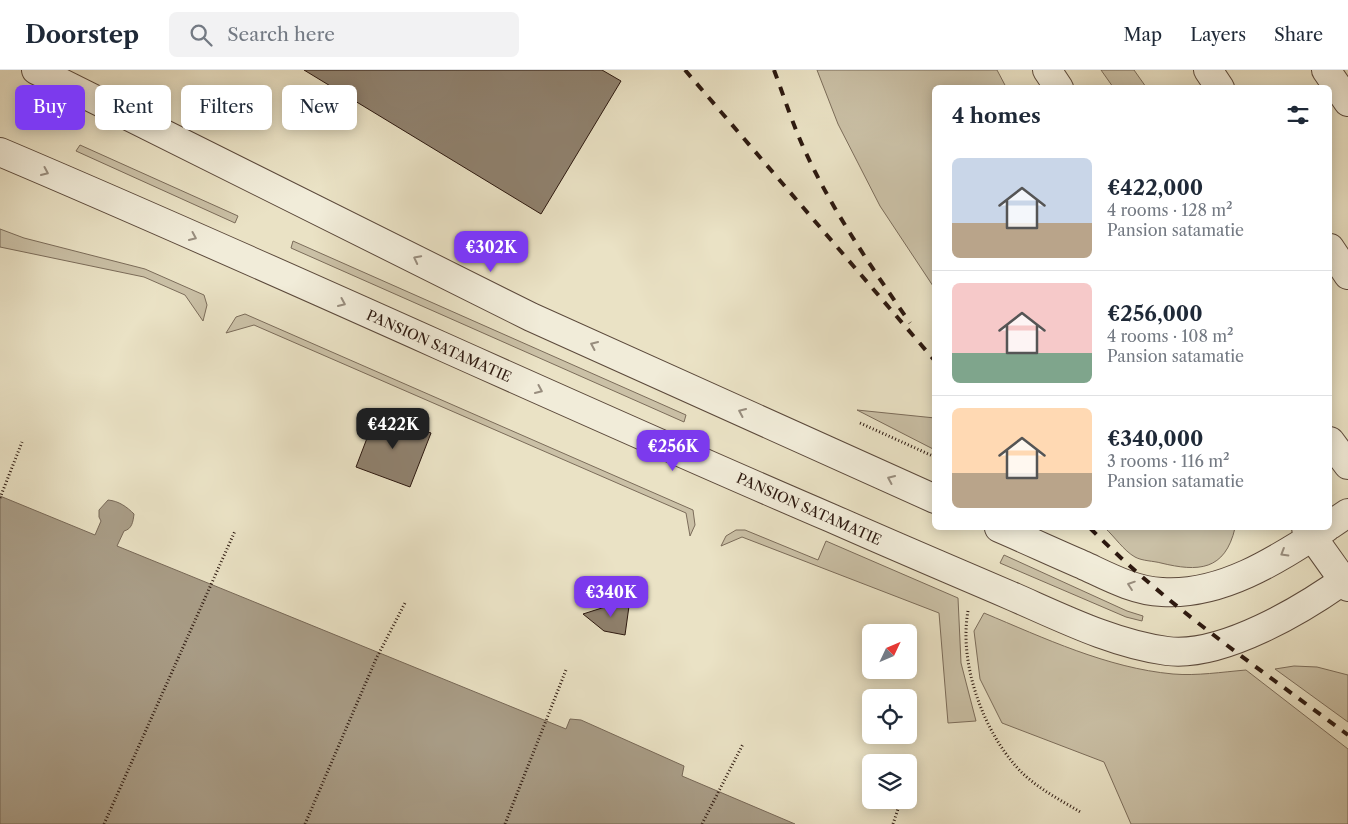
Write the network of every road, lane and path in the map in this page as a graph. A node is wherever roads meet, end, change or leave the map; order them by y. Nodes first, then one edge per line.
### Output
1 (36, 70) edge
2 (1047, 70) edge
3 (1208, 70) edge
4 (1326, 70) edge
5 (1057, 85) edge
6 (1218, 85) edge
7 (1348, 102) edge
8 (0, 152) edge
9 (1332, 251) edge
10 (1348, 275) edge
11 (860, 423) dead end
12 (22, 442) dead end
13 (1332, 444) edge
14 (932, 456) edge
15 (1348, 466) edge
16 (0, 498) edge
17 (932, 498) edge
18 (1348, 513) edge
19 (1332, 522) edge
20 (1003, 530) edge
21 (1317, 530) edge
22 (1319, 530) edge
23 (235, 531) dead end
24 (977, 581) junction
25 (1346, 582) edge
26 (405, 603) dead end
27 (566, 670) dead end
28 (743, 744) dead end
29 (898, 809) dead end
30 (1082, 813) dead end
31 (104, 824) edge
32 (304, 824) edge
33 (505, 824) edge
34 (702, 824) edge
35 (893, 824) edge

17 -> 1 street
2 - 5 street
3 - 6 street
4 - 7 street
8 -> 24 street, PANSION SATAMATIE
9 - 10 street
11 - 14 path
12 - 16 path
13 - 15 street
18 - 19 street
21 -> 20 street
22 - 25 street
23 - 31 path
24 - 25 street, PANSION SATAMATIE
24 - 30 path
26 - 32 path
27 - 33 path
28 - 34 path
29 - 35 path

